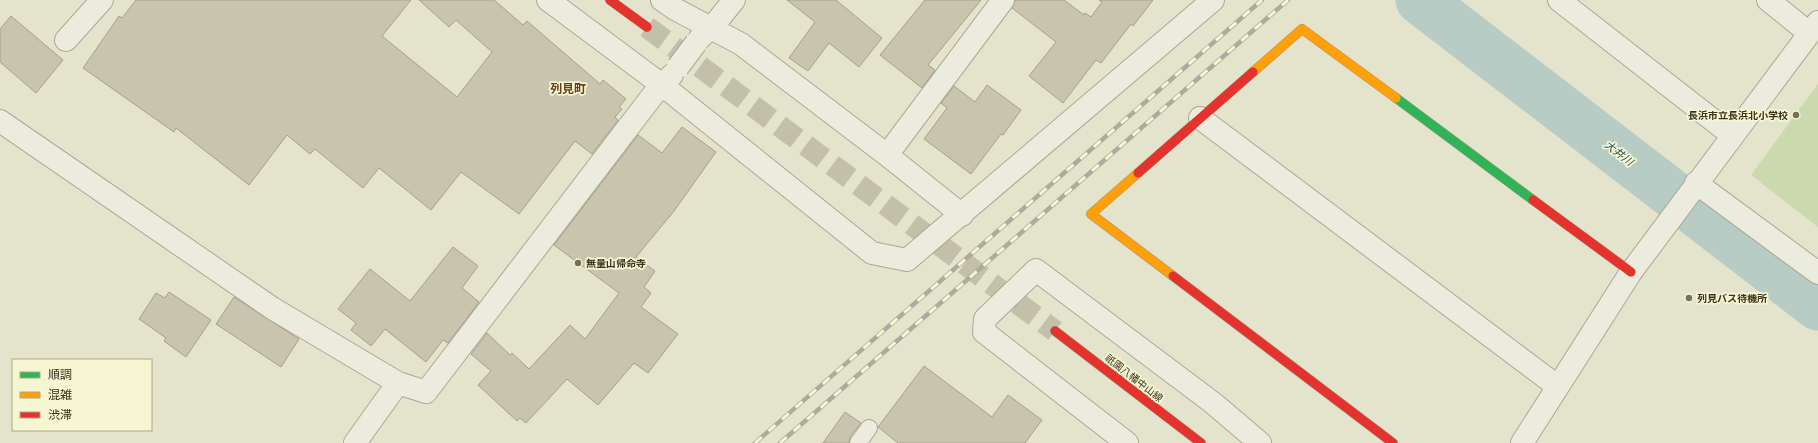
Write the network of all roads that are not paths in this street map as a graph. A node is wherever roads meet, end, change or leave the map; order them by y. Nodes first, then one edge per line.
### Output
1 (102, 0) edge
2 (548, 0) edge
3 (610, 0) edge
4 (662, 0) edge
5 (734, 0) edge
6 (1003, 0) edge
7 (1213, 0) edge
8 (1559, 0) edge
9 (1768, 0) edge
10 (647, 27) tunnel mouth
11 (1813, 27) edge
12 (703, 35) junction
13 (66, 40) dead end
14 (662, 85) junction
15 (1200, 118) junction
16 (0, 121) edge
17 (1732, 134) junction
18 (887, 155) junction
19 (1693, 187) junction
20 (962, 215) junction
21 (1630, 272) junction
22 (1818, 273) edge
23 (1055, 331) tunnel mouth
24 (398, 383) junction
25 (1557, 386) junction
26 (869, 428) dead end
27 (355, 443) edge
28 (858, 443) edge
29 (1127, 443) edge
30 (1200, 443) edge
31 (1260, 443) edge
32 (1393, 443) edge
33 (1522, 443) edge

1 - 13 street
2 - 14 street
3 - 10 street
4 - 12 street
5 - 12 street
6 - 18 street
7 - 20 street
8 - 17 street
9 - 11 street
11 - 17 street
12 - 14 street, bridge
12 - 18 street
14 - 20 street
14 - 24 street
15 - 21 street
15 - 25 street
15 - 32 street
16 - 24 street
17 - 19 street
18 - 20 street
19 - 21 street
19 - 22 street
21 - 25 street
23 - 30 street, 祇園八幡中山線
24 - 27 street
25 - 33 street
26 - 28 lane
29 - 31 street

